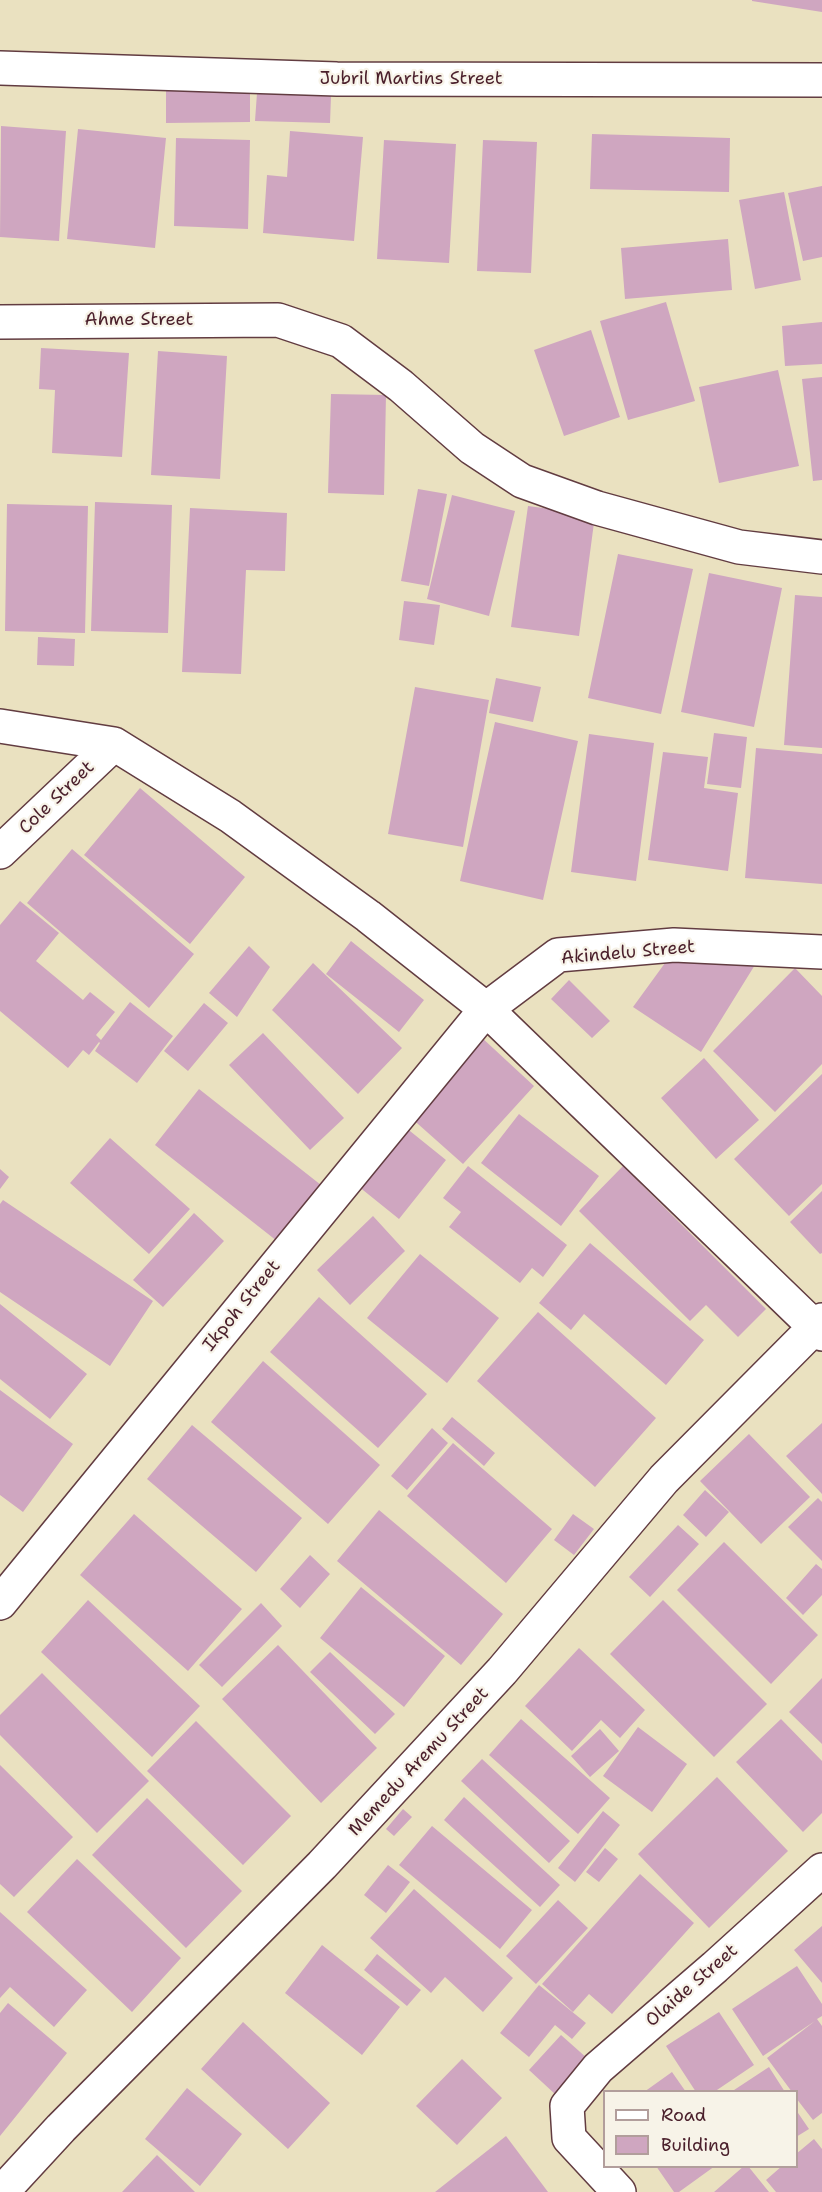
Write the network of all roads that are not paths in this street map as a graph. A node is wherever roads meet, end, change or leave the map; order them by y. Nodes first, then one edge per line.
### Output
1 (0, 68) edge
2 (822, 80) edge
3 (0, 322) edge
4 (822, 557) edge
5 (0, 726) edge
6 (114, 744) junction
7 (0, 852) edge
8 (822, 952) edge
9 (486, 1009) junction
10 (820, 1327) edge
11 (0, 1603) edge
12 (822, 1870) edge
13 (2, 2192) edge
14 (619, 2192) edge

1 - 2 street, Jubril Martins Street
3 - 4 street, Ahme Street
5 - 6 street
6 - 7 street, Cole Street
6 - 9 street
8 - 9 street, Akindelu Street
9 - 10 street
9 - 11 street, Ikpoh Street
10 - 13 street, Memedu Aremu Street
12 - 14 street, Olaide Street

